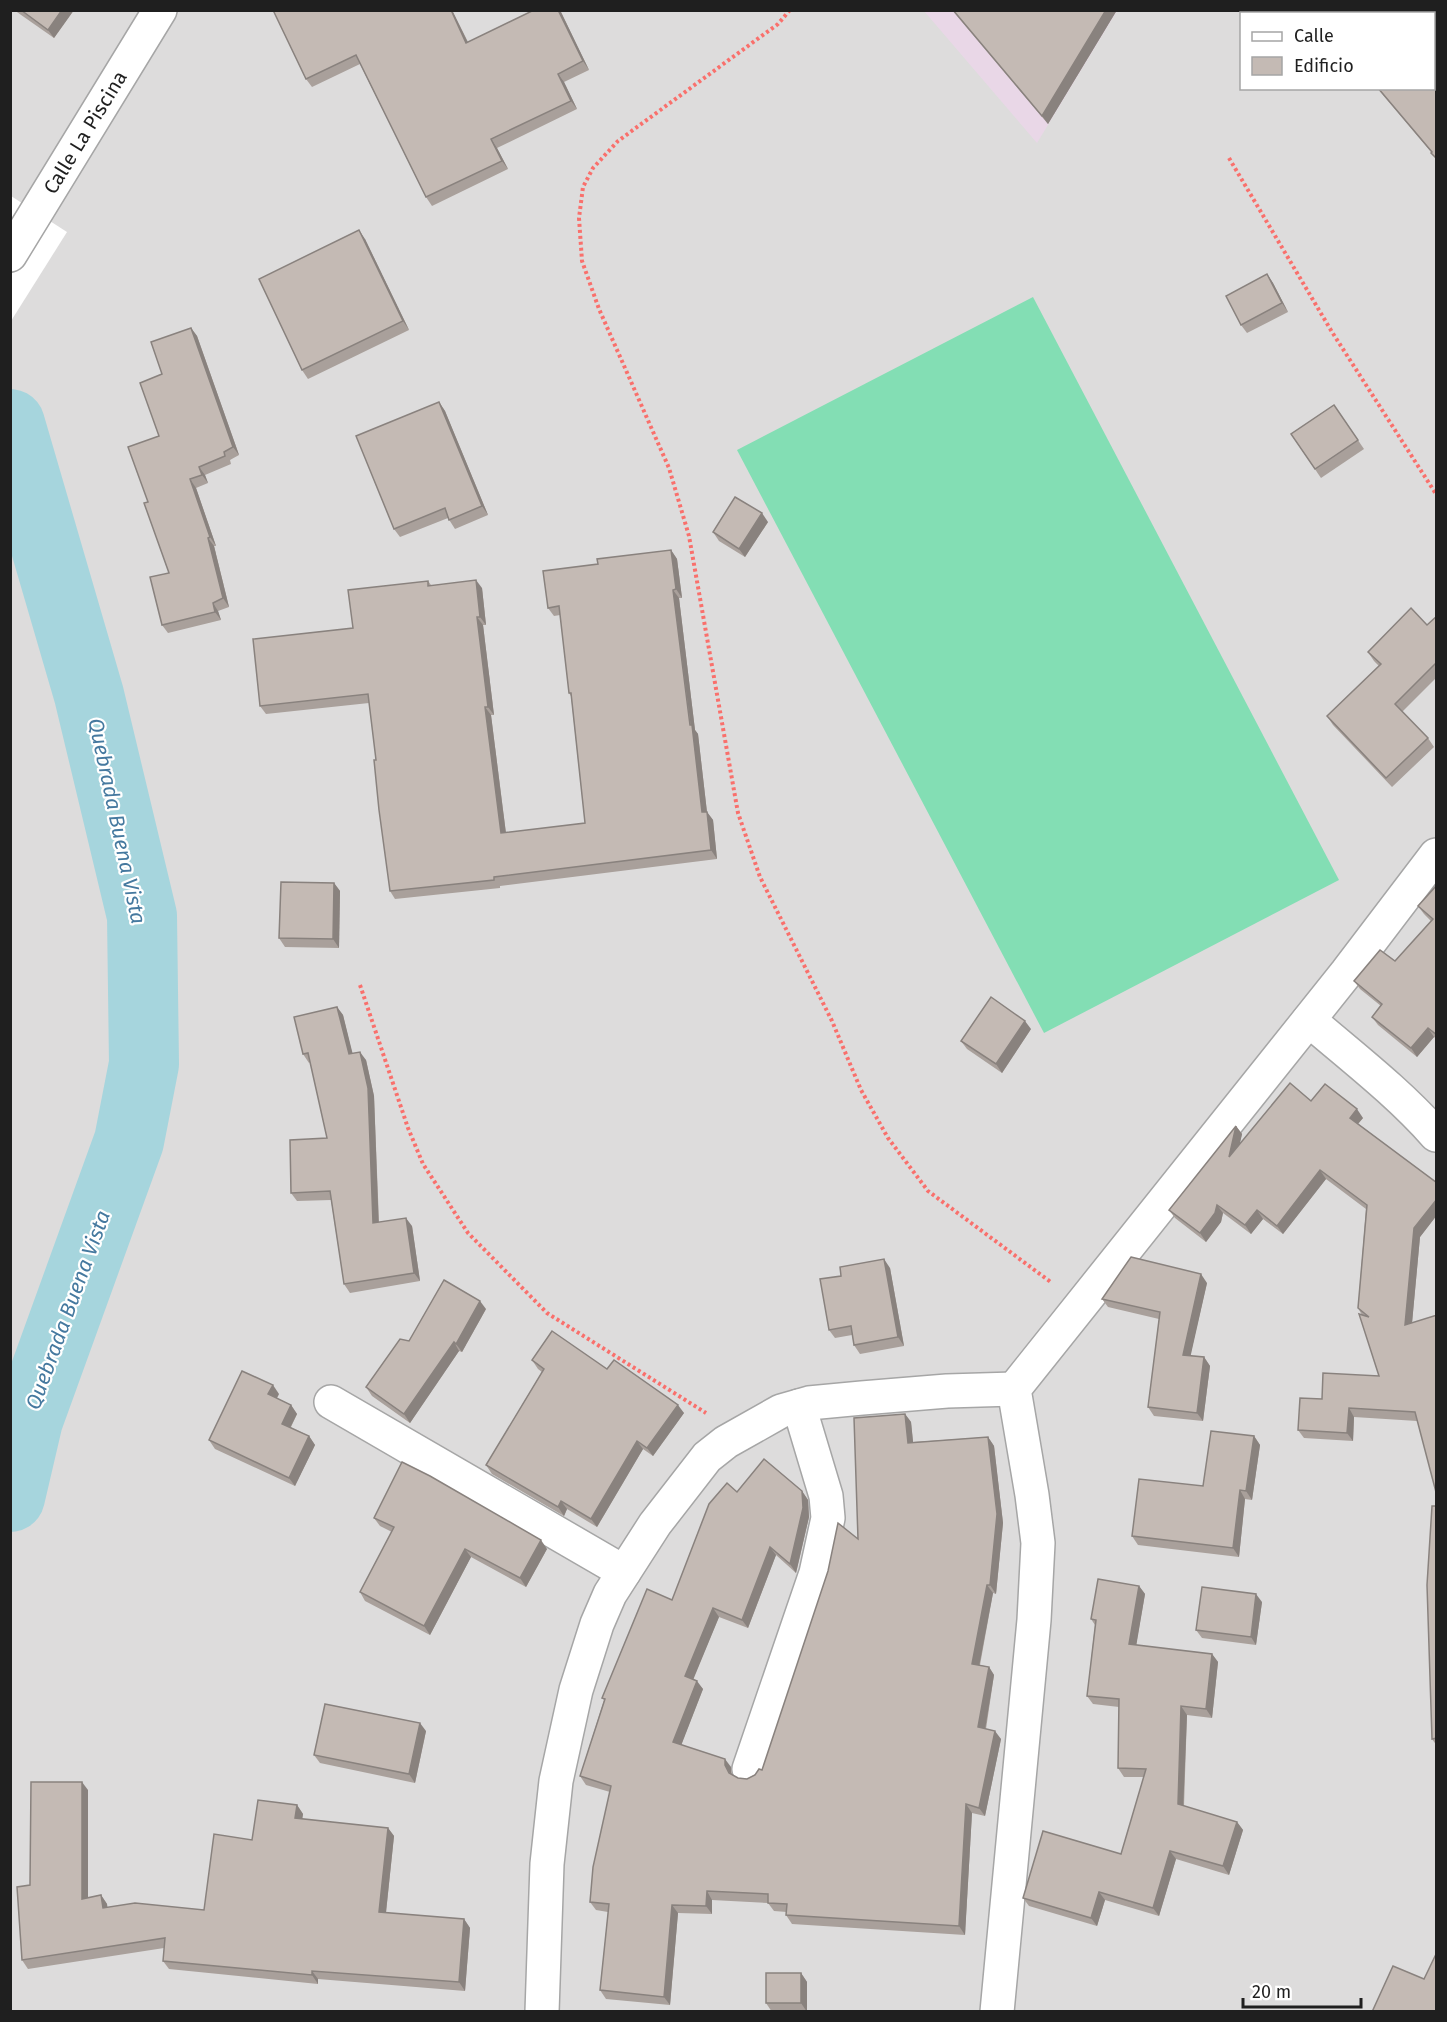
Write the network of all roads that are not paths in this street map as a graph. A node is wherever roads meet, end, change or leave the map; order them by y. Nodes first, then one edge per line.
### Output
1 (160, 10) edge
2 (10, 255) edge
3 (1437, 855) edge
4 (1309, 1020) junction
5 (1437, 1135) edge
6 (1014, 1389) junction
7 (331, 1402) dead end
8 (799, 1406) junction
9 (624, 1572) junction
10 (748, 1769) dead end
11 (542, 2012) edge
12 (997, 2012) edge

1 - 2 street, Calle La Piscina
3 - 4 street
4 - 5 street
4 - 6 street
6 - 8 street
6 - 12 street
7 - 9 street
8 - 9 street
8 - 10 street
9 - 11 street

